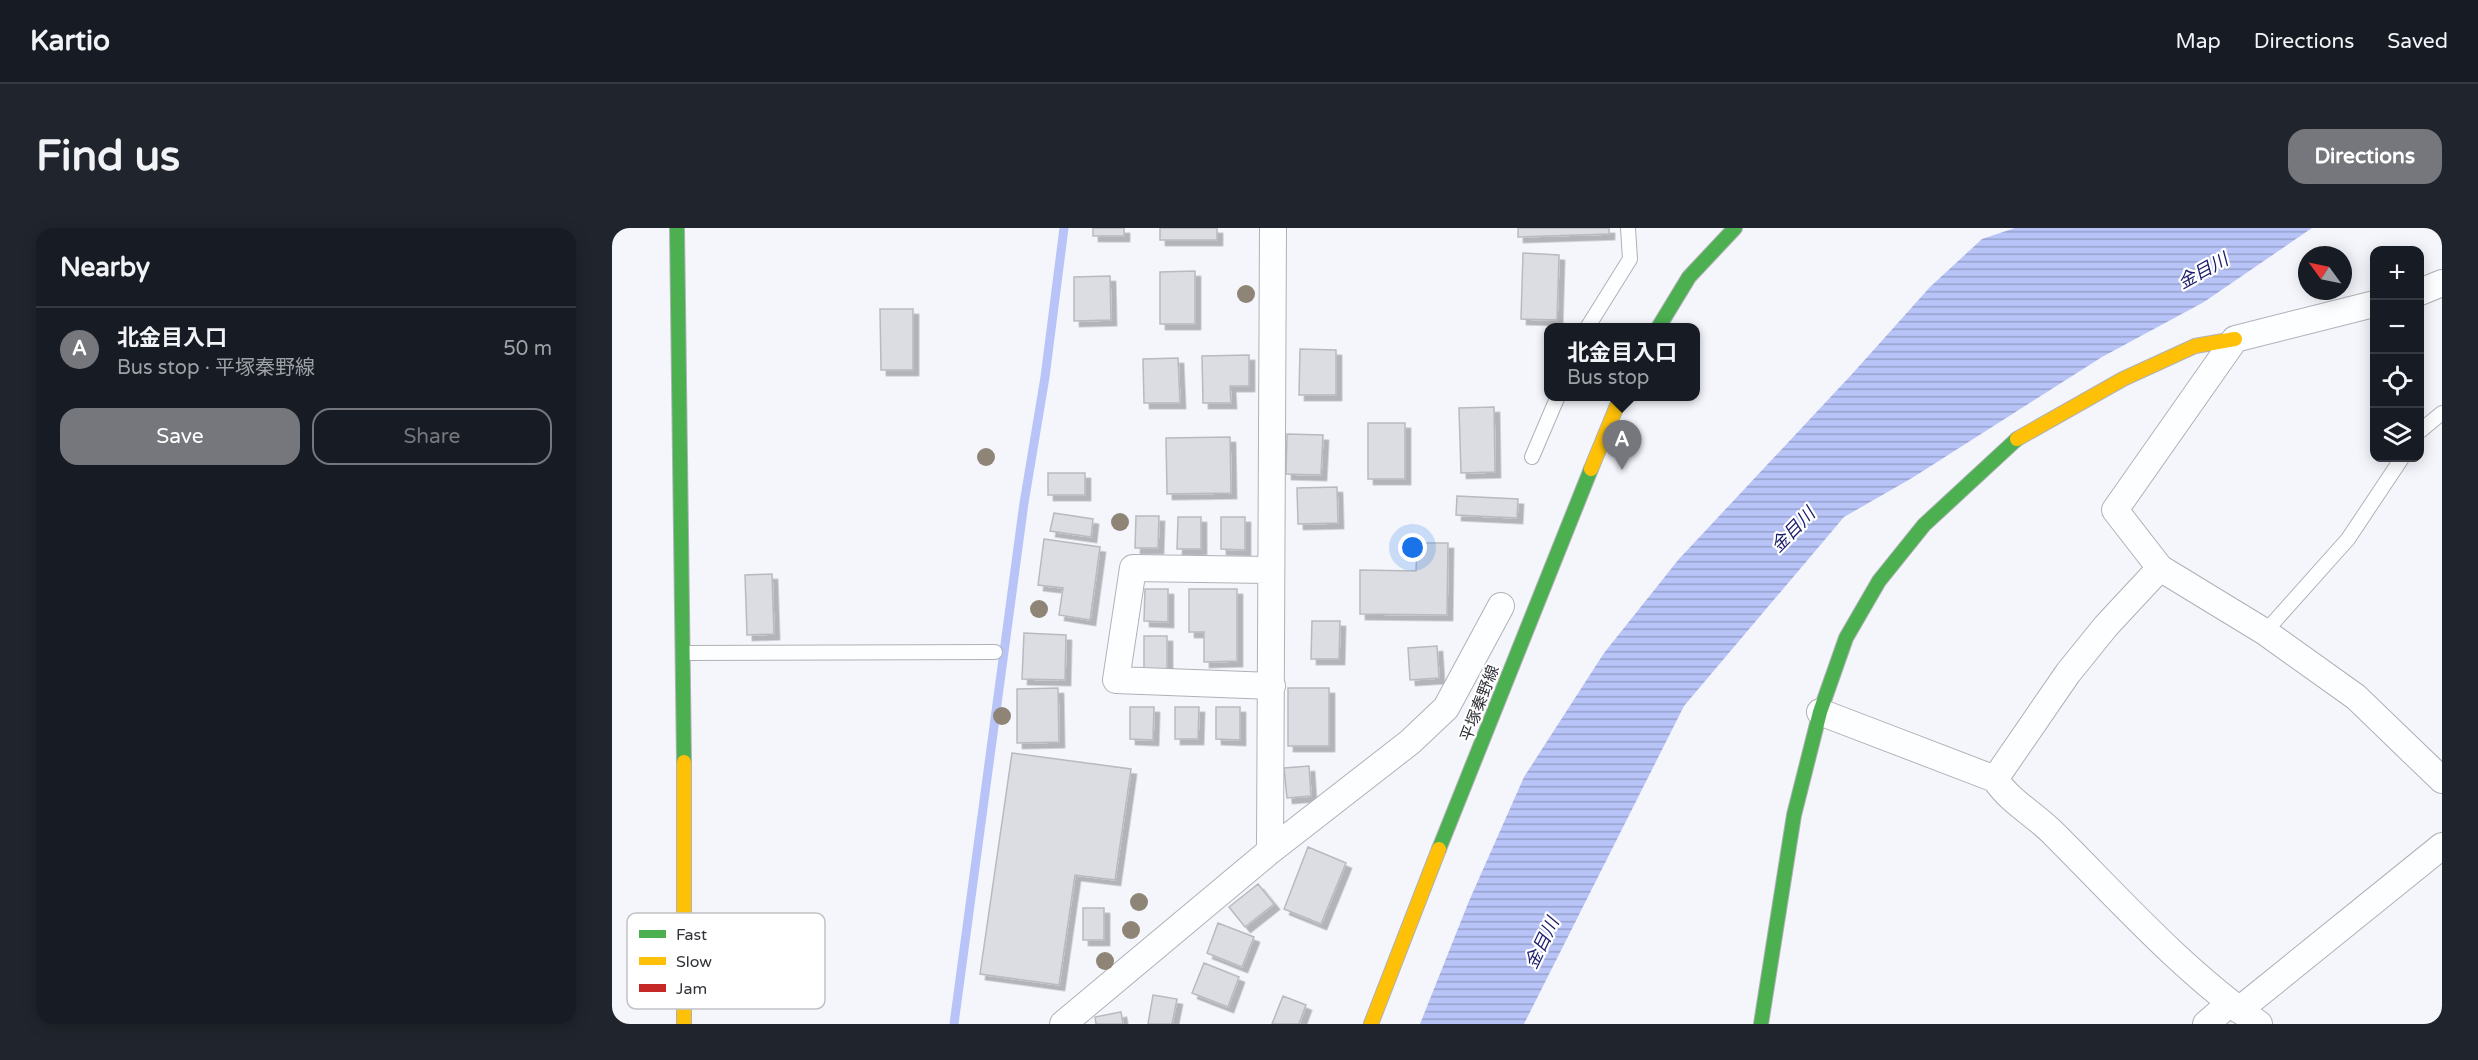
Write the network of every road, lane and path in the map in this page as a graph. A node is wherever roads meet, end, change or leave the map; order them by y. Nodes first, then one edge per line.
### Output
1 (677, 228) edge
2 (1273, 228) edge
3 (1628, 228) edge
4 (1735, 228) edge
5 (2442, 283) edge
6 (2424, 290) edge
7 (2370, 305) edge
8 (1590, 323) edge
9 (1660, 323) edge
10 (2235, 339) junction
11 (1556, 401) edge
12 (1620, 401) edge
13 (2442, 413) edge
14 (2424, 428) edge
15 (1532, 457) dead end
16 (2399, 462) edge
17 (2160, 568) junction
18 (1269, 570) junction
19 (1501, 606) dead end
20 (2265, 632) junction
21 (995, 652) dead end
22 (684, 653) junction
23 (1272, 686) junction
24 (1820, 712) junction
25 (1995, 779) junction
26 (2442, 780) edge
27 (2442, 846) edge
28 (1270, 851) junction
29 (684, 913) edge
30 (2242, 1013) edge
31 (1063, 1024) edge
32 (1371, 1024) edge
33 (1761, 1024) edge
34 (2206, 1024) edge

1 - 22 street
2 - 18 street
3 - 8 lane
4 - 9 street
5 - 6 street
7 - 10 street
10 - 17 street
10 - 24 street
11 - 15 lane
12 - 32 street, 平塚秦野線
13 - 14 lane
16 - 20 lane
17 - 20 street
17 - 25 street
18 - 23 street
18 - 23 street
19 - 28 street
20 - 26 street
21 - 22 lane
22 - 29 street
23 - 28 street
24 - 25 street
24 - 33 street
25 - 30 street
27 - 30 street
28 - 31 street
30 - 34 street

